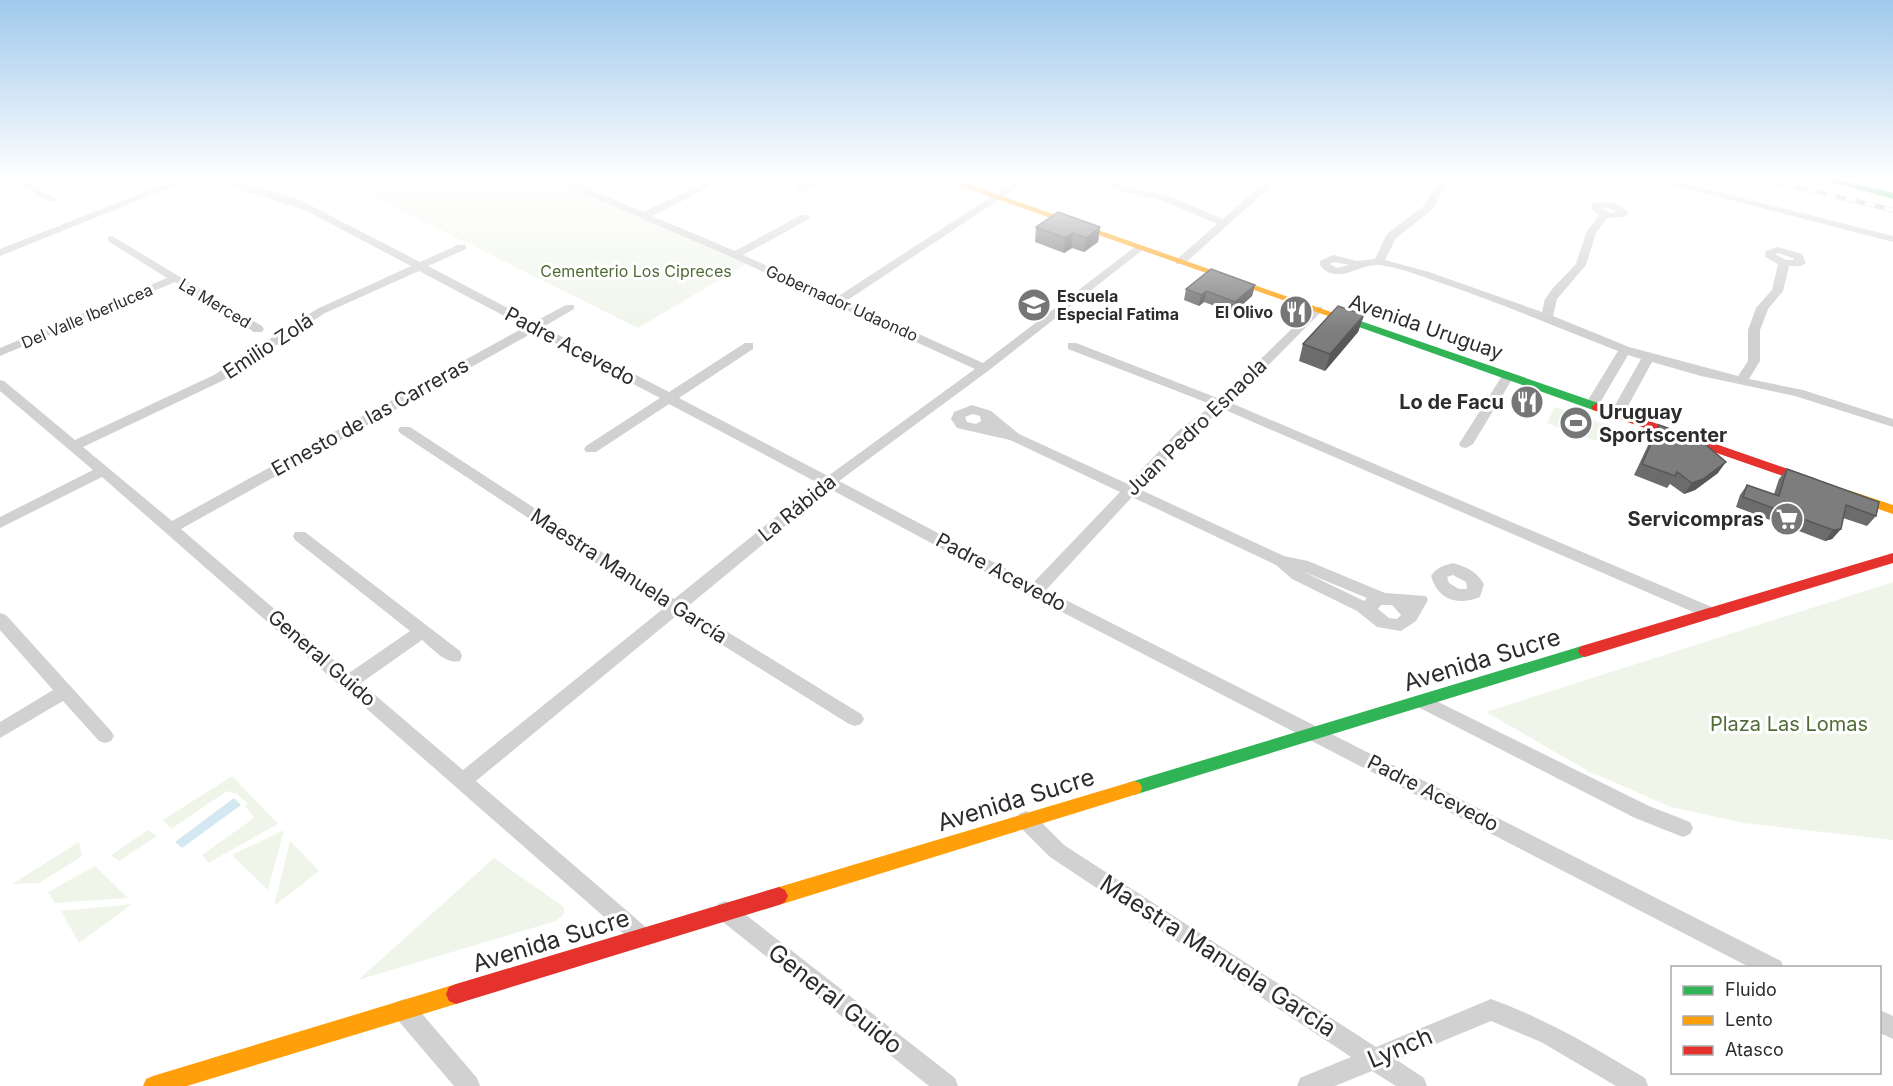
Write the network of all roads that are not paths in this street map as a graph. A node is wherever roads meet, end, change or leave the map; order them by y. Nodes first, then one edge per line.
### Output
1 (56, 231) edge
2 (351, 231) edge
3 (677, 231) edge
4 (780, 231) edge
5 (948, 231) edge
6 (1091, 231) edge
7 (1215, 231) edge
8 (1398, 231) edge
9 (1593, 231) edge
10 (1860, 231) edge
11 (112, 238) dead end
12 (1893, 239) edge
13 (462, 247) dead end
14 (1140, 248) junction
15 (0, 253) edge
16 (735, 255) junction
17 (1180, 262) junction
18 (1379, 262) junction
19 (1784, 263) dead end
20 (1357, 264) dead end
21 (417, 266) junction
22 (173, 279) junction
23 (838, 302) junction
24 (570, 307) dead end
25 (1318, 309) junction
26 (1547, 318) junction
27 (533, 327) junction
28 (258, 329) dead end
29 (749, 346) dead end
30 (1072, 346) dead end
31 (1625, 350) junction
32 (0, 352) edge
33 (1648, 357) junction
34 (984, 368) junction
35 (1509, 376) junction
36 (1742, 380) junction
37 (0, 384) edge
38 (669, 397) junction
39 (1222, 404) junction
40 (1592, 405) junction
41 (1617, 414) junction
42 (988, 417) junction
43 (1893, 423) edge
44 (977, 428) junction
45 (405, 430) dead end
46 (1014, 437) junction
47 (1466, 444) dead end
48 (74, 446) junction
49 (591, 449) dead end
50 (103, 471) junction
51 (830, 481) junction
52 (1129, 490) junction
53 (1893, 510) edge
54 (0, 523) edge
55 (171, 528) junction
56 (300, 536) dead end
57 (1893, 558) edge
58 (1281, 561) junction
59 (1035, 591) junction
60 (1430, 591) junction
61 (1390, 599) junction
62 (674, 607) junction
63 (1373, 614) junction
64 (1713, 614) junction
65 (1410, 617) junction
66 (0, 619) edge
67 (422, 631) junction
68 (454, 656) dead end
69 (349, 682) junction
70 (66, 692) junction
71 (1424, 702) junction
72 (855, 719) dead end
73 (0, 731) edge
74 (1316, 734) junction
75 (105, 736) dead end
76 (463, 781) junction
77 (1026, 820) junction
78 (1683, 828) dead end
79 (725, 911) junction
80 (641, 936) junction
81 (1770, 966) edge
82 (404, 1010) junction
83 (1375, 1059) junction
84 (153, 1086) edge
85 (469, 1086) edge
86 (947, 1086) edge
87 (1308, 1086) edge
88 (1416, 1086) edge
89 (1637, 1086) edge

1 - 15 street
2 - 21 street, Padre Acevedo
3 - 16 street, Gobernador Udaondo
4 - 16 street
5 - 23 street
6 - 14 main road, Avenida Uruguay
7 - 17 street
8 - 18 street
9 - 26 street
10 - 12 street
11 - 22 street, La Merced
13 - 21 street, Emilio Zolá
14 - 17 main road, Avenida Uruguay
14 - 34 street, La Rábida
16 - 23 street, Gobernador Udaondo
17 - 25 main road, Avenida Uruguay
18 - 20 street
18 - 26 street
19 - 36 street
21 - 27 street, Padre Acevedo
21 - 48 street, Emilio Zolá
22 - 28 street, La Merced
22 - 32 street, Del Valle Iberlucea
23 - 34 street, Gobernador Udaondo
24 - 27 street, Ernesto de las Carreras
25 - 35 main road, Avenida Uruguay
25 - 39 street, Juan Pedro Esnaola
26 - 31 street
27 - 38 street, Padre Acevedo
27 - 55 street, Ernesto de las Carreras
29 - 38 street
30 - 39 street
31 - 33 street
31 - 40 street
33 - 36 street
33 - 41 street
34 - 51 street, La Rábida
35 - 40 main road, Avenida Uruguay
35 - 47 street
36 - 43 street
37 - 48 street, General Guido
38 - 49 street
38 - 51 street, Padre Acevedo
39 - 52 street, Juan Pedro Esnaola
39 - 64 street
40 - 41 main road, Avenida Uruguay
41 - 53 main road, Avenida Uruguay
42 - 44 street
42 - 44 street
42 - 46 street
44 - 46 street
45 - 62 street, Maestra Manuela García
46 - 52 street
48 - 50 street, General Guido
50 - 54 street
50 - 55 street, General Guido
51 - 59 street, Padre Acevedo
51 - 62 street, La Rábida
52 - 58 street
52 - 59 street, Juan Pedro Esnaola
55 - 69 street, General Guido
56 - 67 street
57 - 64 main road, Avenida Sucre
58 - 61 street
58 - 63 street
59 - 74 street, Padre Acevedo
60 - 60 street
60 - 61 street
60 - 65 street
61 - 63 street
61 - 65 street
62 - 72 street, Maestra Manuela García
62 - 76 street, La Rábida
63 - 65 street
64 - 71 main road, Avenida Sucre
66 - 70 street
67 - 68 street
67 - 69 street
69 - 76 street, General Guido
70 - 73 street
70 - 75 street
71 - 74 main road, Avenida Sucre
71 - 78 street
74 - 77 main road, Avenida Sucre
74 - 81 street, Padre Acevedo
76 - 80 street, General Guido
77 - 79 main road, Avenida Sucre
77 - 83 street, Maestra Manuela García
79 - 80 main road, Avenida Sucre
79 - 86 street, General Guido
80 - 82 main road, Avenida Sucre
82 - 84 main road, Avenida Sucre
82 - 85 street
83 - 87 street, Lynch
83 - 88 street, Maestra Manuela García
83 - 89 street, Lynch

